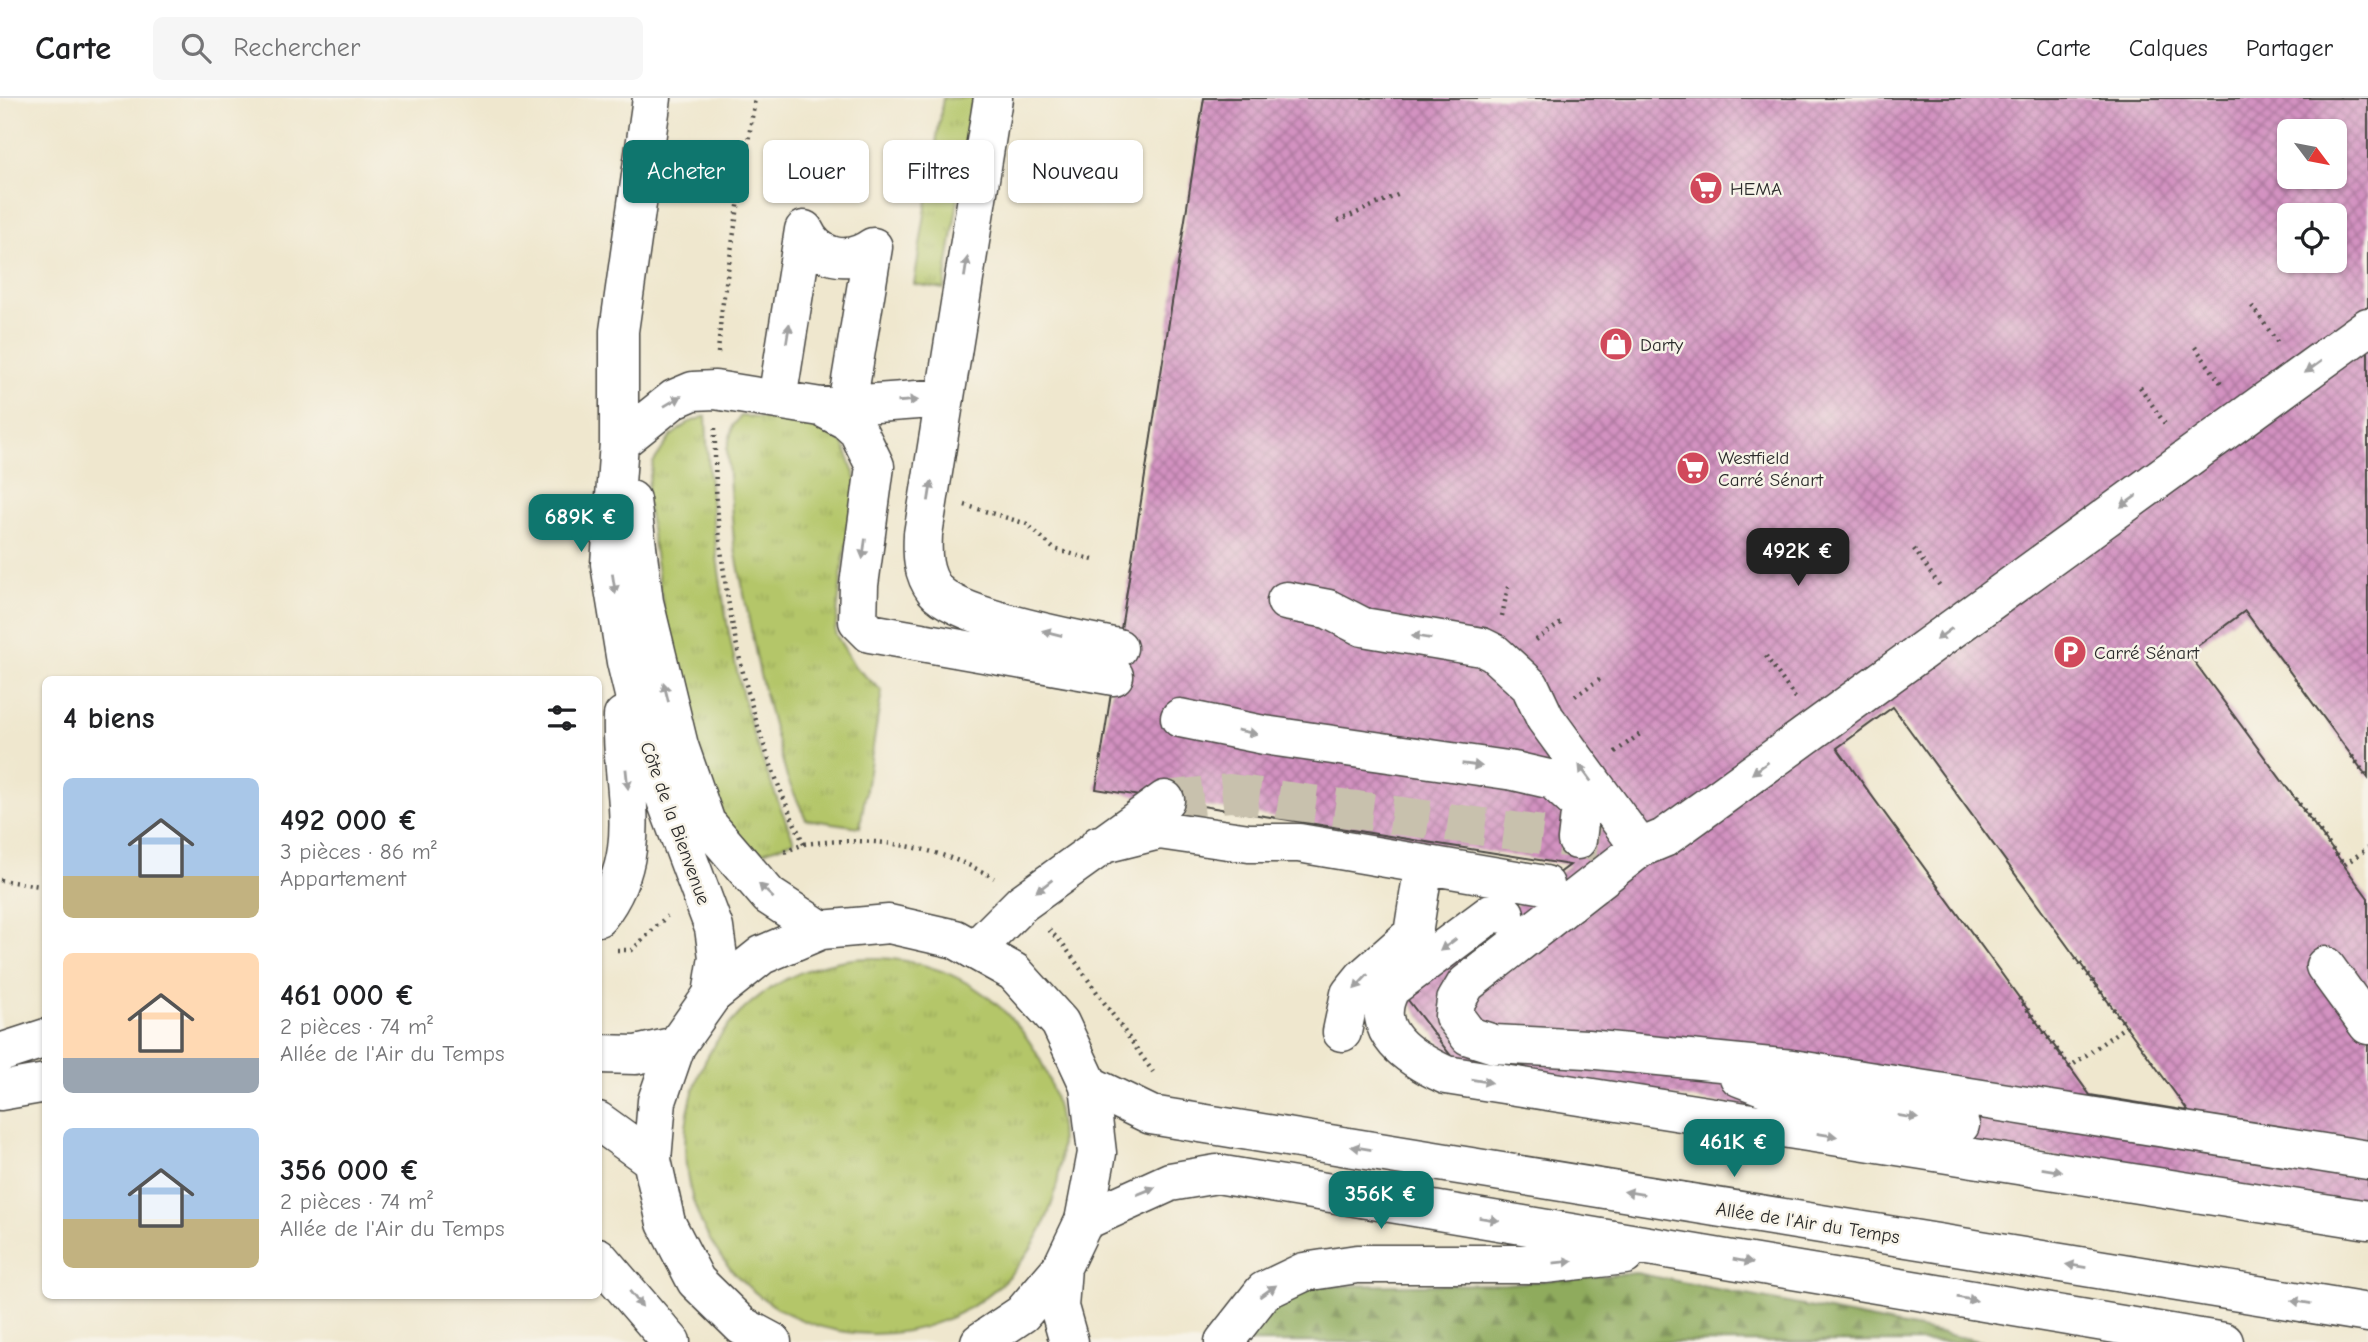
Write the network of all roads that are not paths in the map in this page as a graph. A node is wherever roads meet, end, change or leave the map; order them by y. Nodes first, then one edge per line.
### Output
1 (652, 98) edge
2 (993, 98) edge
3 (2368, 327) edge
4 (945, 398) junction
5 (777, 400) junction
6 (834, 406) junction
7 (619, 443) junction
8 (1286, 601) dead end
9 (626, 662) junction
10 (1180, 718) dead end
11 (1165, 800) tunnel mouth
12 (1577, 840) dead end
13 (1099, 845) junction
14 (1640, 848) junction
15 (1424, 864) junction
16 (1545, 885) dead end
17 (1504, 914) dead end
18 (821, 930) junction
19 (604, 932) edge
20 (975, 950) junction
21 (2325, 966) dead end
22 (712, 995) junction
23 (2368, 1025) edge
24 (1342, 1032) dead end
25 (42, 1039) edge
26 (676, 1046) junction
27 (0, 1053) edge
28 (602, 1054) edge
29 (1701, 1062) junction
30 (42, 1084) edge
31 (1089, 1085) junction
32 (0, 1090) edge
33 (602, 1124) edge
34 (1960, 1125) dead end
35 (652, 1160) junction
36 (2368, 1160) edge
37 (2368, 1220) edge
38 (1084, 1222) junction
39 (1676, 1250) junction
40 (602, 1262) edge
41 (1062, 1268) junction
42 (2368, 1314) edge
43 (671, 1342) edge
44 (772, 1342) edge
45 (980, 1342) edge
46 (1069, 1342) edge
47 (1224, 1342) edge
48 (2224, 1342) edge

1 - 7 street, Côte de la Bienvenue
4 -> 2 street
3 -> 14 street
6 -> 4 street
6 -> 4 street
5 - 6 street
5 -> 6 street
7 -> 5 street
7 -> 9 street, Côte de la Bienvenue
18 -> 7 street, Côte de la Bienvenue
14 -> 8 street
9 -> 19 street
9 - 22 street, Côte de la Bienvenue
10 -> 12 street
11 - 13 street
13 - 15 street
13 -> 20 street
14 - 29 street
15 - 16 street
15 -> 24 street
17 -> 37 street
18 - 20 street
18 - 22 street
20 - 31 street
21 - 23 street
22 - 26 street
25 - 27 street
26 - 28 street
26 - 35 street
29 -> 34 street
29 - 36 street
30 - 32 street
31 - 38 street
42 -> 31 street, Allée de l'Air du Temps
33 - 35 street
35 - 44 street
38 -> 39 street
38 - 41 street
47 -> 39 street
39 -> 48 street
40 -> 43 street
41 - 45 street
41 - 46 street

